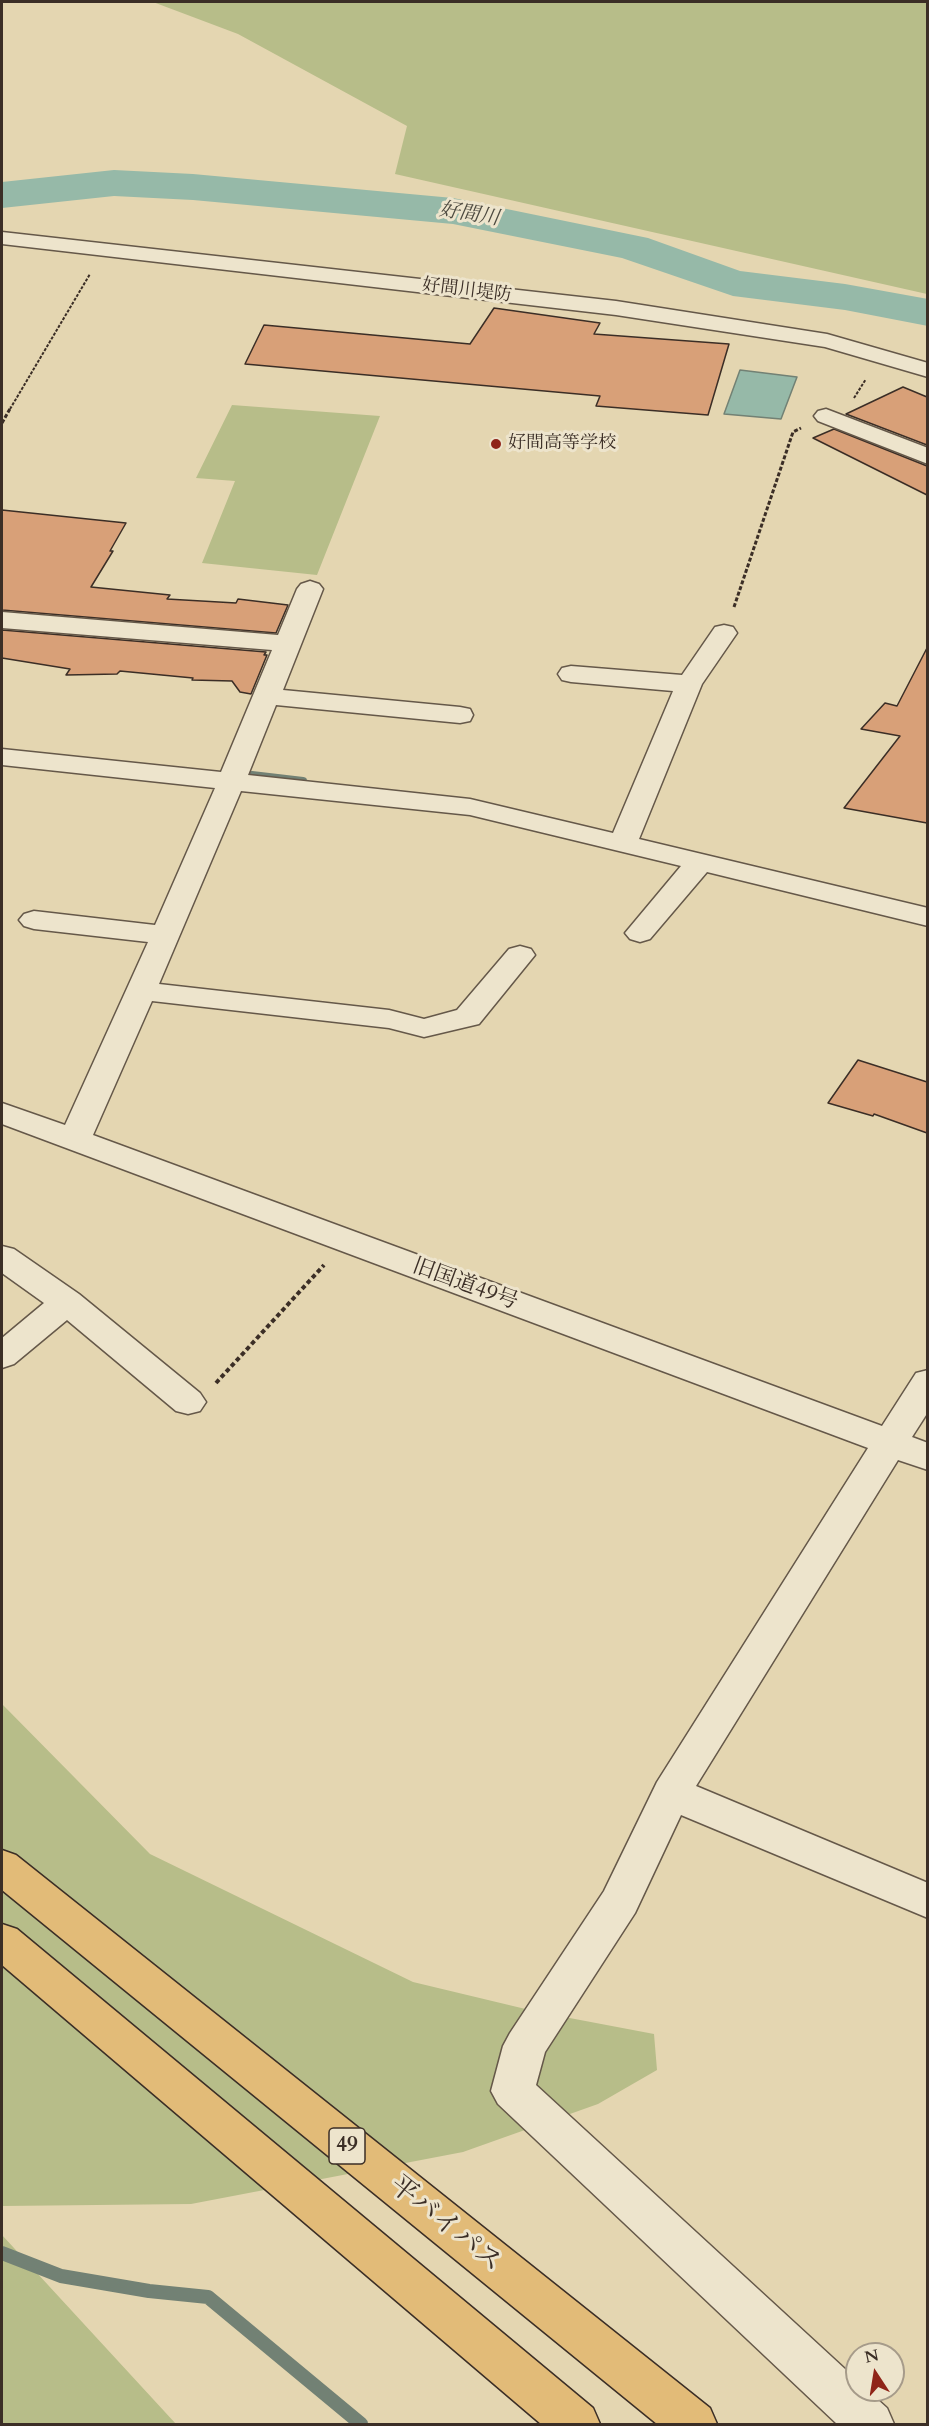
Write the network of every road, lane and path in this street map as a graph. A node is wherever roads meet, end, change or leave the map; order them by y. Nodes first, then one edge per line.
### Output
1 (5, 246) edge
2 (92, 272) dead end
3 (880, 356) junction
4 (927, 370) edge
5 (826, 416) junction
6 (2, 423) edge
7 (927, 457) edge
8 (310, 590) dead end
9 (2, 621) edge
10 (724, 633) joint
11 (288, 644) junction
12 (571, 674) dead end
13 (689, 684) junction
14 (267, 696) junction
15 (460, 715) dead end
16 (2, 757) edge
17 (233, 781) junction
18 (625, 839) junction
19 (700, 862) junction
20 (927, 916) edge
21 (34, 920) dead end
22 (640, 933) dead end
23 (166, 935) junction
24 (520, 955) dead end
25 (142, 991) junction
26 (2, 1113) edge
27 (74, 1141) junction
28 (346, 1241) junction
29 (2, 1257) edge
30 (67, 1302) junction
31 (2, 1356) edge
32 (927, 1382) edge
33 (188, 1401) joint
34 (909, 1450) edge
35 (671, 1793) junction
36 (2, 1867) edge
37 (927, 1901) edge
38 (2, 1941) edge
39 (576, 2424) edge
40 (693, 2424) edge
41 (870, 2424) edge

1 - 3 street, 好間川堤防
2 - 6 path
3 - 4 street, 好間川堤防
3 - 5 path
5 - 7 street
5 - 10 path
8 - 11 street
9 - 11 street
10 - 13 street
11 - 14 street
12 - 13 street
13 - 18 street
14 - 15 street
14 - 17 street
16 - 17 street
17 - 18 street
17 - 23 street
18 - 19 street
19 - 20 street
19 - 22 street
21 - 23 street
23 - 25 street
24 - 25 street
25 - 27 street
26 - 27 street, 旧国道49号
27 - 28 street, 旧国道49号
28 - 33 path
28 - 34 street, 旧国道49号
29 - 30 street
30 - 31 street
30 - 33 street
32 - 34 street
34 - 35 street
35 - 37 street
35 - 41 street
36 - 40 highway, 平バイパス / 49
38 - 39 highway

